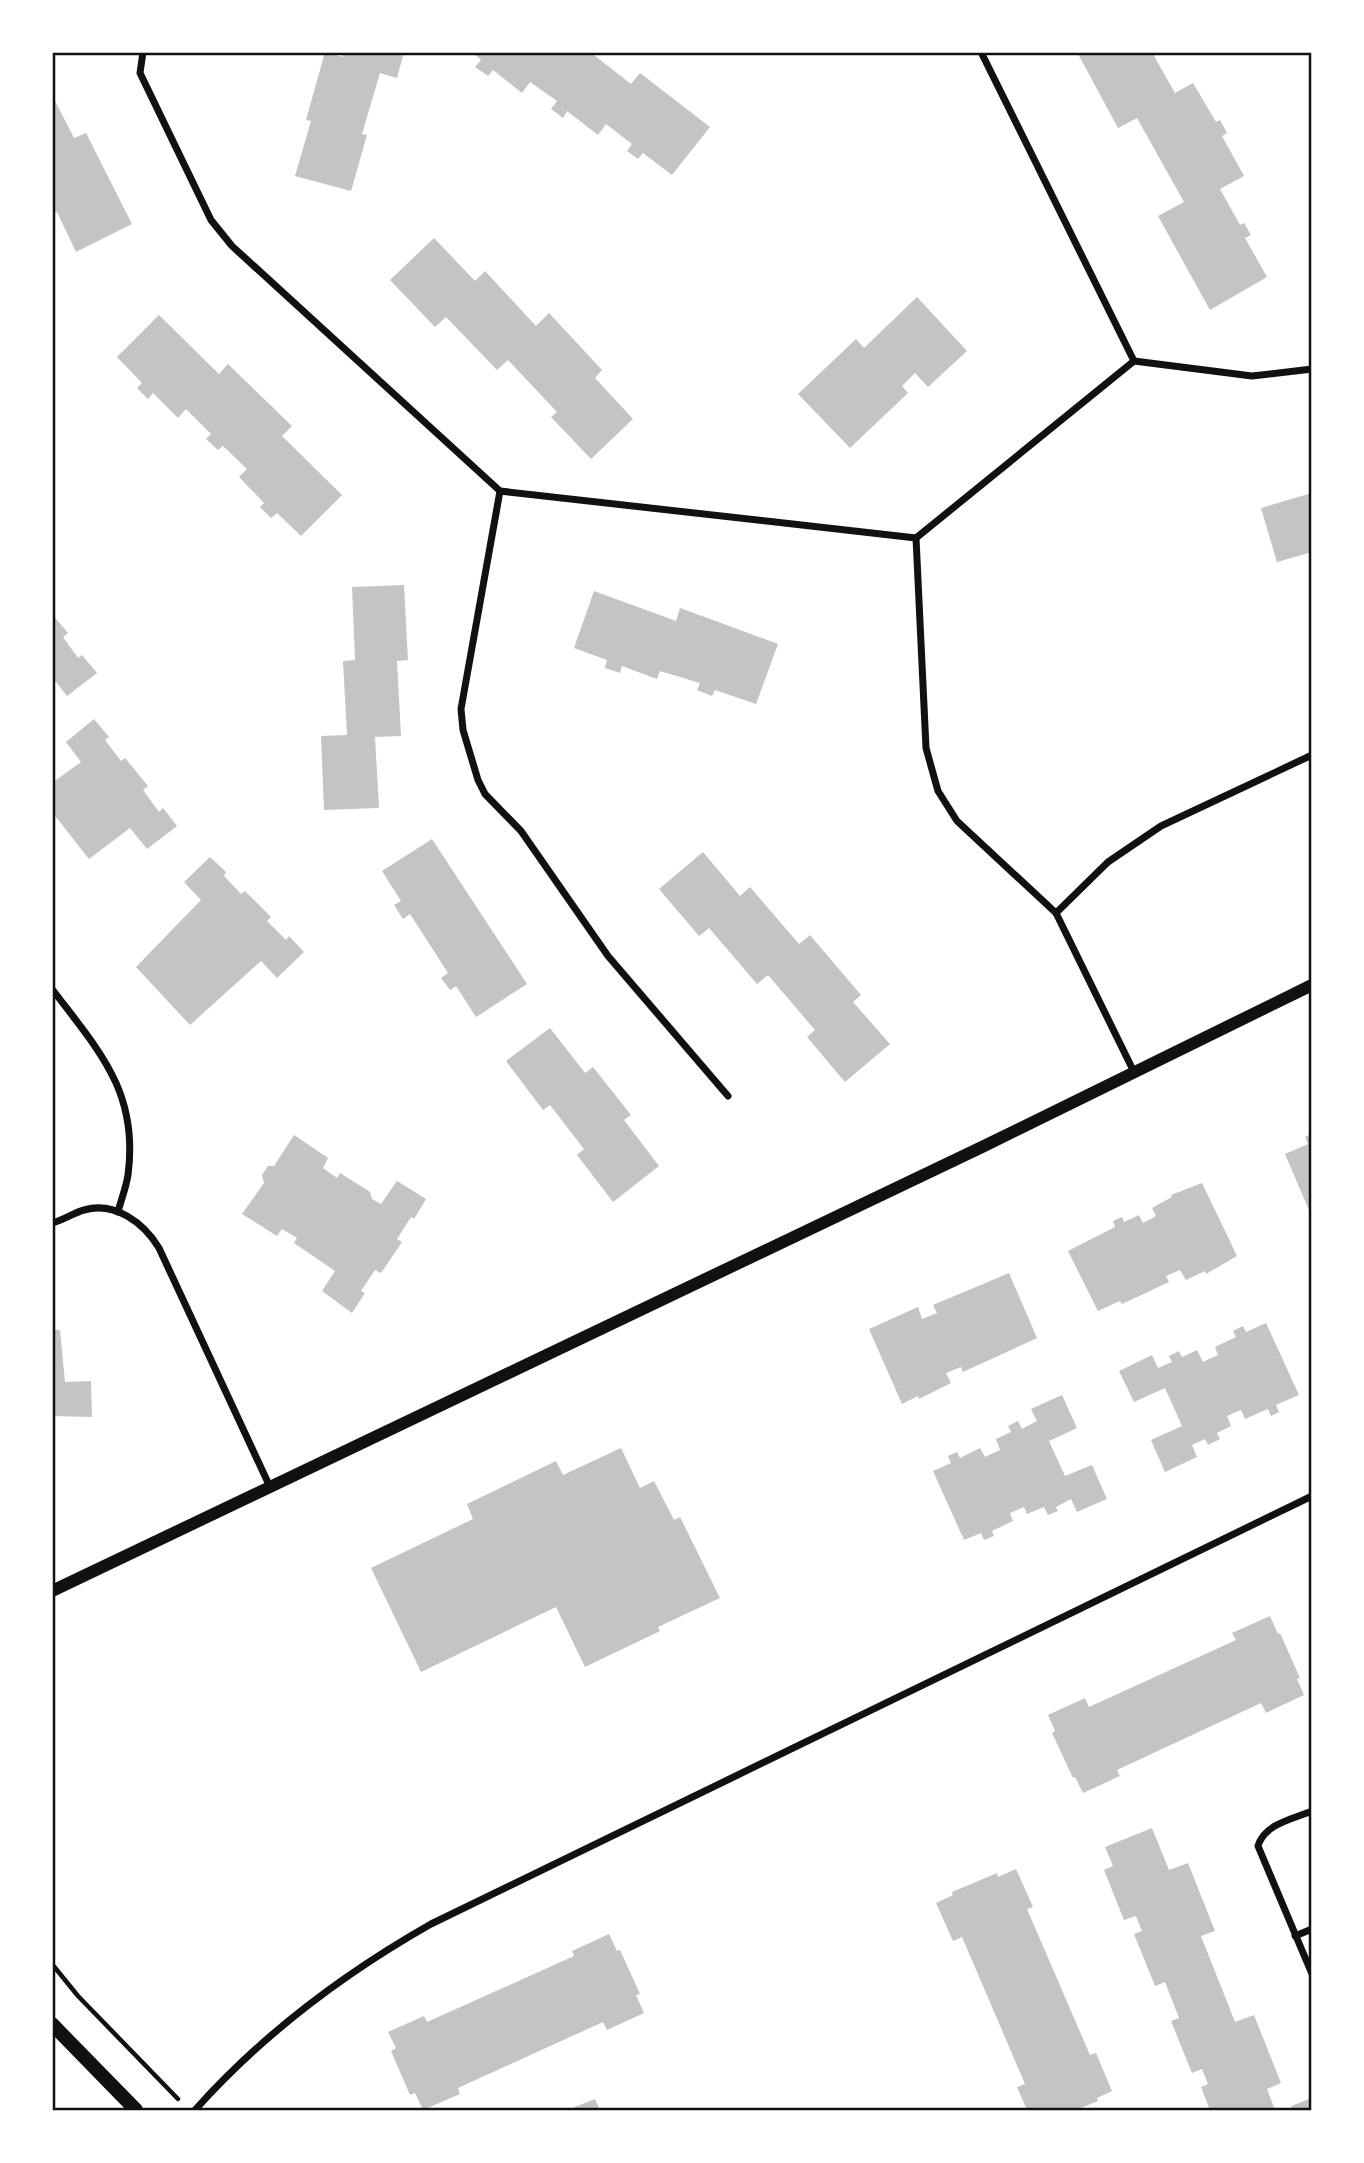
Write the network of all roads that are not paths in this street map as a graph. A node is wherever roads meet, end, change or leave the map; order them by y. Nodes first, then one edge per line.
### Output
1 (144, 52) edge
2 (981, 52) edge
3 (1134, 361) junction
4 (1311, 369) edge
5 (500, 491) junction
6 (916, 538) junction
7 (1311, 755) edge
8 (1056, 914) junction
9 (1311, 985) edge
10 (52, 989) edge
11 (1133, 1072) junction
12 (728, 1096) dead end
13 (118, 1212) junction
14 (52, 1223) edge
15 (270, 1487) junction
16 (1311, 1496) edge
17 (52, 1591) edge
18 (1311, 1811) edge
19 (1311, 1929) edge
20 (1295, 1936) junction
21 (1311, 1974) edge
22 (52, 2024) edge
23 (136, 2110) edge
24 (195, 2110) edge

1 - 5 street
2 - 3 street
3 - 4 street
3 - 6 street
5 - 6 street
5 - 12 street
6 - 8 street
7 - 8 street
8 - 11 street
9 - 11 street
10 - 13 street
11 - 15 street
13 - 14 street
13 - 15 street
15 - 17 street
16 - 24 street
18 - 20 street
19 - 20 street
20 - 21 street
22 - 23 main road

